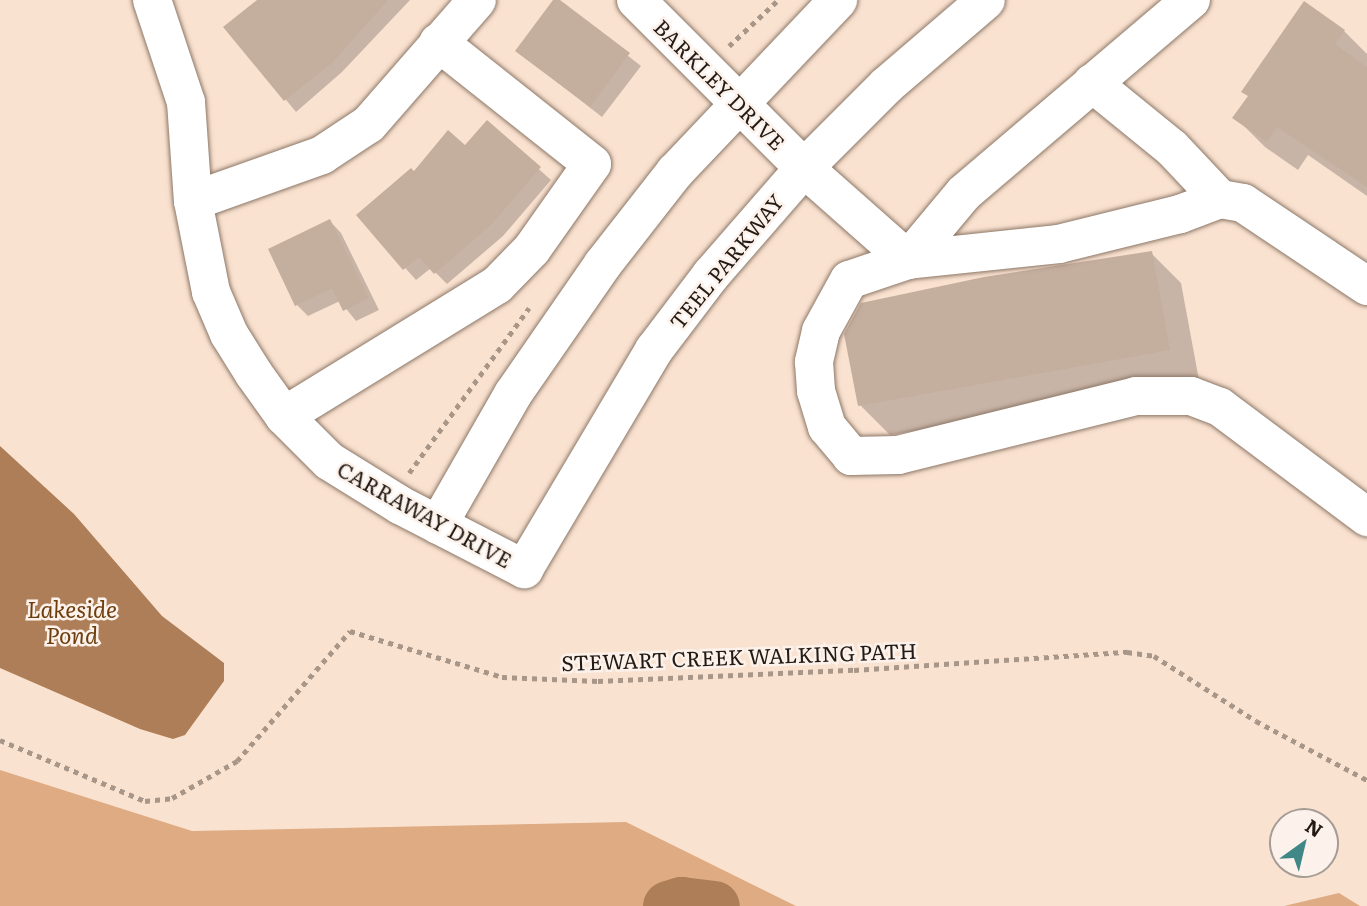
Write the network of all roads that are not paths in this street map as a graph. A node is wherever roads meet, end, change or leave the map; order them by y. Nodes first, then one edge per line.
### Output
1 (477, 0) edge
2 (636, 0) edge
3 (838, 0) edge
4 (986, 0) edge
5 (1191, 0) edge
6 (164, 3) edge
7 (438, 42) junction
8 (1092, 82) junction
9 (738, 102) junction
10 (804, 168) junction
11 (1220, 199) junction
12 (193, 201) junction
13 (908, 260) junction
14 (1367, 286) edge
15 (284, 416) junction
16 (1367, 517) edge
17 (438, 526) junction
18 (524, 569) joint

1 - 7 street
2 - 9 street, BARKLEY DRIVE
3 - 9 street
4 - 10 street, TEEL PARKWAY
5 - 8 street
6 - 12 street, CARRAWAY DRIVE
7 - 12 street
7 - 15 street
8 - 11 street
8 - 13 street
9 - 10 street, BARKLEY DRIVE
9 - 17 street
10 - 13 street, BARKLEY DRIVE
10 - 18 street, TEEL PARKWAY
11 - 13 street
11 - 14 street
12 - 15 street, CARRAWAY DRIVE
13 - 16 street
15 - 17 street, CARRAWAY DRIVE
17 - 18 street, CARRAWAY DRIVE

